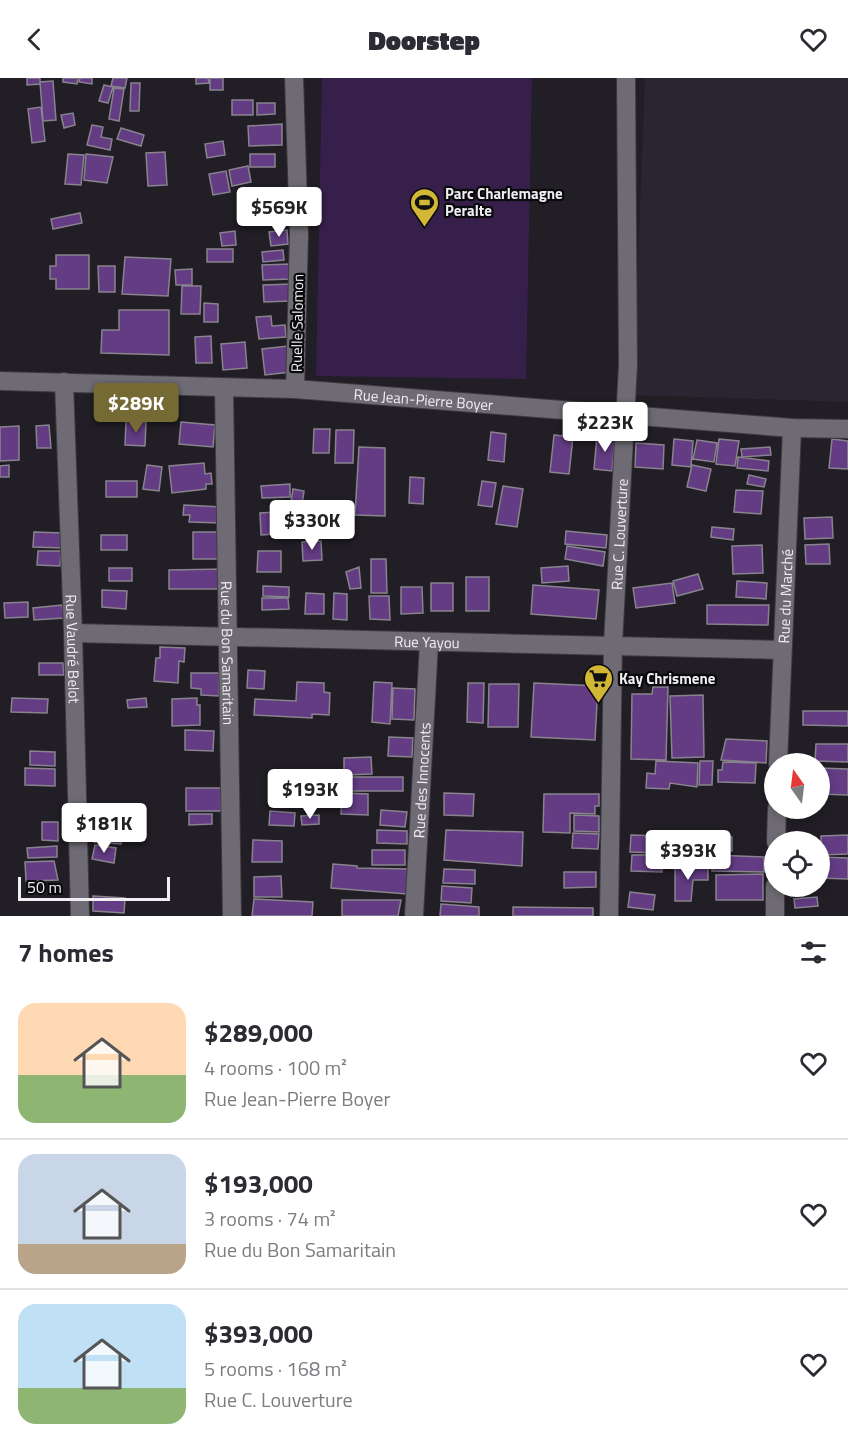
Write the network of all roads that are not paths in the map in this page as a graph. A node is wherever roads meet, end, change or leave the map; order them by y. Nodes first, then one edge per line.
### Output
1 (294, 78) edge
2 (626, 78) edge
3 (0, 381) edge
4 (64, 382) junction
5 (224, 389) junction
6 (295, 389) junction
7 (626, 414) junction
8 (792, 428) junction
9 (848, 429) edge
10 (73, 633) junction
11 (226, 638) junction
12 (429, 643) junction
13 (614, 644) junction
14 (781, 650) junction
15 (778, 753) edge
16 (775, 897) edge
17 (80, 916) edge
18 (232, 916) edge
19 (414, 916) edge
20 (609, 916) edge
21 (775, 916) edge

1 - 6 street, Ruelle Salomon
2 - 7 street, Rue C. Louverture
3 - 4 street, Rue Jean-Pierre Boyer
4 - 5 street, Rue Jean-Pierre Boyer
4 - 10 street, Rue Vaudré Belot
5 - 6 street, Rue Jean-Pierre Boyer
5 - 11 street, Rue du Bon Samaritain
6 - 7 street, Rue Jean-Pierre Boyer
7 - 8 street, Rue Jean-Pierre Boyer
7 - 13 street, Rue C. Louverture
8 - 9 street, Rue Jean-Pierre Boyer
8 - 14 street, Rue du Marché
10 - 11 street, Rue Yayou
10 - 17 street, Rue Vaudré Belot
11 - 12 street, Rue Yayou
11 - 18 street, Rue du Bon Samaritain
12 - 13 street, Rue Yayou
12 - 19 street, Rue des Innocents
13 - 14 street, Rue Yayou
13 - 20 street, Rue C. Louverture
14 - 15 street, Rue du Marché
16 - 21 street

